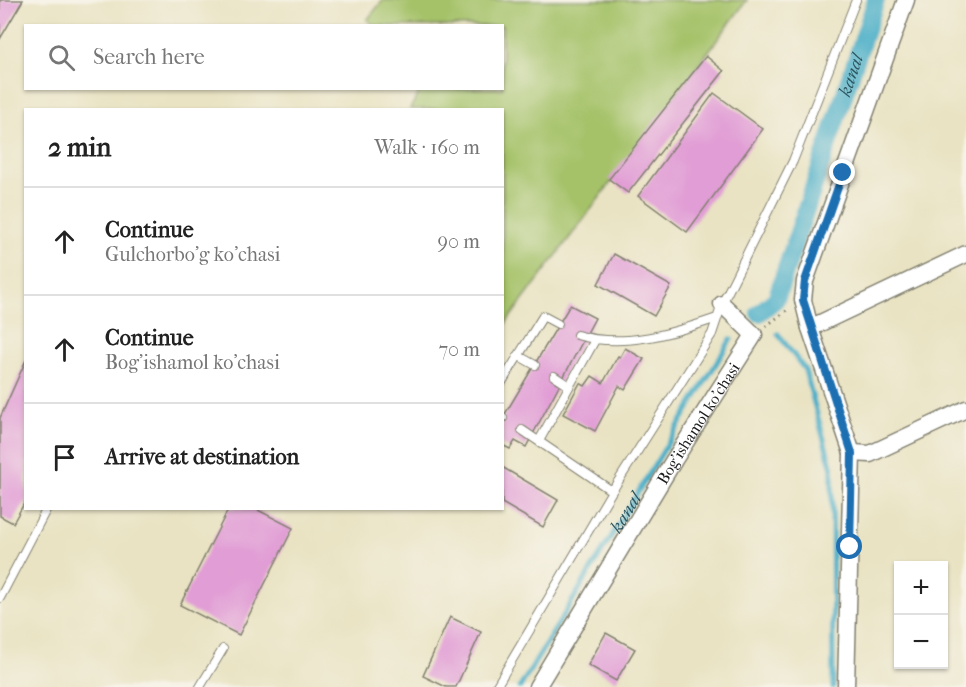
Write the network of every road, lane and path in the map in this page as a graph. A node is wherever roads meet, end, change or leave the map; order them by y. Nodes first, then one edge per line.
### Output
1 (856, 0) edge
2 (906, 0) edge
3 (966, 254) edge
4 (803, 300) junction
5 (719, 311) junction
6 (558, 324) dead end
7 (810, 328) junction
8 (578, 334) dead end
9 (754, 335) junction
10 (595, 340) junction
11 (519, 356) junction
12 (535, 365) dead end
13 (554, 376) dead end
14 (504, 379) edge
15 (569, 386) junction
16 (966, 409) edge
17 (522, 430) dead end
18 (539, 441) junction
19 (852, 453) junction
20 (612, 491) junction
21 (46, 510) edge
22 (0, 598) edge
23 (223, 649) dead end
24 (200, 687) edge
25 (496, 687) edge
26 (537, 687) edge
27 (846, 687) edge

1 - 5 lane
2 - 4 street
3 - 7 street
4 - 7 street
4 - 9 path
5 - 9 street
5 - 10 lane
5 - 20 lane
6 - 11 lane
7 - 19 street
8 - 10 lane
9 - 26 street, Bog'ishamol ko'chasi
10 - 15 lane
11 - 12 lane
11 - 14 lane
13 - 15 lane
15 - 18 lane
16 - 19 street
17 - 18 lane
18 - 20 lane
19 - 27 street
20 - 25 lane
21 - 22 lane
23 - 24 lane

